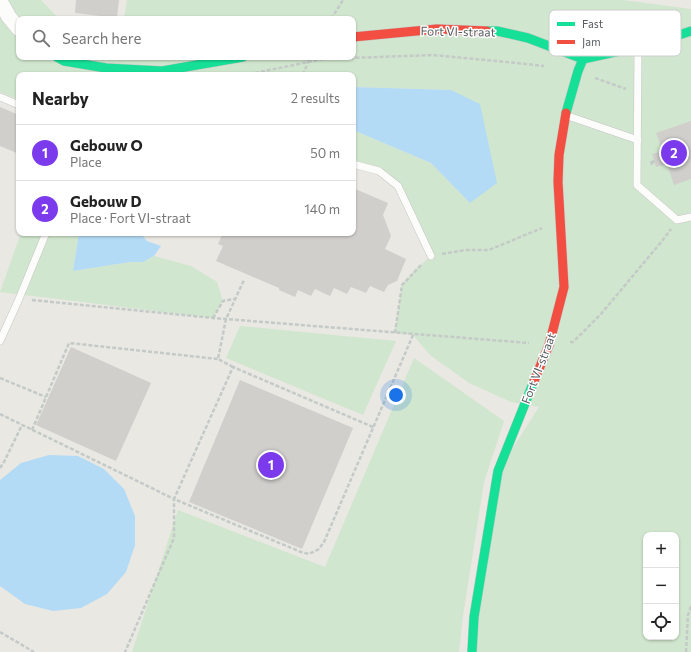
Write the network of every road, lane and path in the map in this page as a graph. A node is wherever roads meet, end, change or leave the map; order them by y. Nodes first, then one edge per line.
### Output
1 (343, 0) edge
2 (0, 1) edge
3 (333, 16) edge
4 (16, 25) edge
5 (691, 32) edge
6 (681, 35) edge
7 (356, 37) edge
8 (549, 46) edge
9 (575, 56) edge
10 (596, 56) edge
11 (638, 56) edge
12 (356, 58) edge
13 (583, 59) junction
14 (62, 60) edge
15 (226, 60) edge
16 (318, 60) edge
17 (308, 62) junction
18 (547, 67) dead end
19 (578, 71) junction
20 (106, 72) edge
21 (258, 72) edge
22 (304, 72) edge
23 (638, 94) junction
24 (0, 97) edge
25 (16, 104) edge
26 (566, 115) junction
27 (638, 140) junction
28 (650, 159) dead end
29 (654, 160) dead end
30 (356, 165) edge
31 (691, 217) edge
32 (676, 220) junction
33 (560, 225) junction
34 (45, 236) edge
35 (431, 256) junction
36 (244, 280) dead end
37 (19, 299) junction
38 (234, 299) junction
39 (213, 318) junction
40 (226, 319) junction
41 (395, 333) junction
42 (413, 335) junction
43 (0, 341) edge
44 (549, 345) junction
45 (218, 359) junction
46 (233, 367) junction
47 (0, 378) edge
48 (46, 398) junction
49 (0, 414) edge
50 (22, 425) junction
51 (373, 427) junction
52 (32, 430) junction
53 (0, 468) edge
54 (174, 499) junction
55 (691, 606) edge
56 (0, 632) edge
57 (34, 652) edge
58 (125, 652) edge
59 (472, 652) edge
60 (686, 652) edge

1 - 3 path
2 - 4 street
5 - 6 street
7 - 8 street, Fort VI-straat
9 - 13 street, Fort VI-straat
10 - 13 street
11 - 23 lane
12 - 18 path
13 - 19 street, Fort VI-straat
14 - 20 street
15 - 20 street
16 - 17 path
17 - 21 path
17 - 22 path
19 - 23 path
19 - 26 street, Fort VI-straat
23 - 27 lane
24 - 25 lane
26 - 27 lane
26 - 33 street, Fort VI-straat
27 - 32 lane
28 - 29 path
30 - 35 lane
31 - 32 lane
32 - 44 path
33 - 35 path
33 - 44 street, Fort VI-straat
34 - 37 lane
35 - 41 path
36 - 38 path
37 - 39 path
37 - 43 lane
38 - 39 path
38 - 40 path
39 - 40 path
40 - 41 path
40 - 45 path
41 - 42 path
42 - 44 path
42 - 51 path
44 - 59 street, Fort VI-straat
45 - 46 path
45 - 48 path
46 - 51 path
46 - 54 path
47 - 48 path
48 - 52 path
49 - 50 path
50 - 52 path
50 - 53 path
51 - 54 path
52 - 54 path
54 - 58 path
55 - 60 path
56 - 57 path

